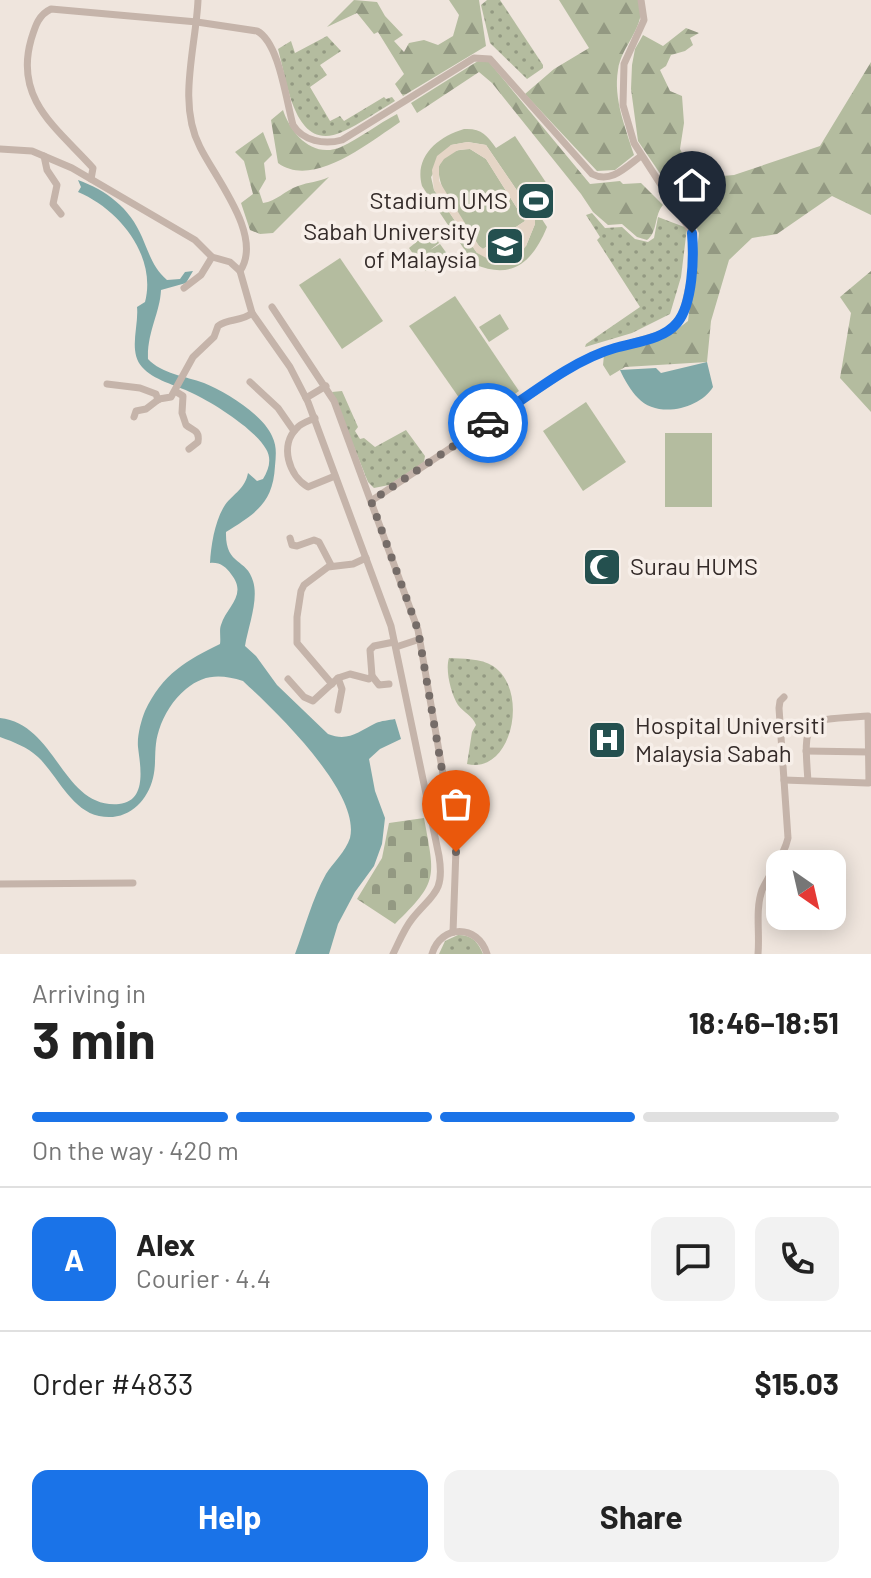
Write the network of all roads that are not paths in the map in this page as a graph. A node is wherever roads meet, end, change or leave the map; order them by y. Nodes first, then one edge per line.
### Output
1 (198, 0) edge
2 (641, 0) edge
3 (197, 22) junction
4 (0, 149) edge
5 (44, 156) junction
6 (641, 156) junction
7 (91, 179) junction
8 (61, 214) dead end
9 (212, 257) junction
10 (240, 271) junction
11 (184, 288) dead end
12 (272, 307) dead end
13 (252, 313) junction
14 (250, 382) dead end
15 (107, 384) dead end
16 (326, 386) junction
17 (176, 390) junction
18 (306, 398) junction
19 (158, 400) junction
20 (134, 417) dead end
21 (315, 418) junction
22 (294, 431) junction
23 (189, 449) dead end
24 (335, 476) junction
25 (364, 483) junction
26 (390, 488) junction
27 (371, 501) junction
28 (378, 522) junction
29 (290, 538) dead end
30 (366, 558) junction
31 (331, 565) junction
32 (420, 639) junction
33 (395, 644) junction
34 (372, 676) junction
35 (288, 679) dead end
36 (335, 681) junction
37 (389, 684) dead end
38 (784, 697) dead end
39 (338, 710) dead end
40 (806, 751) junction
41 (869, 752) edge
42 (784, 780) junction
43 (808, 781) junction
44 (133, 883) dead end
45 (0, 884) edge
46 (453, 932) junction
47 (393, 954) edge
48 (432, 954) edge
49 (487, 954) edge
50 (758, 954) edge

1 - 3 street
2 - 6 street
3 - 6 street
3 - 7 street
3 - 10 street
4 - 5 street
5 - 7 street
5 - 8 street
6 - 26 street
7 - 9 street
9 - 10 street
9 - 11 street
10 - 13 street
12 - 16 street
13 - 17 street
13 - 18 street
14 - 22 street
15 - 19 street
16 - 18 street
16 - 25 street
17 - 19 street
17 - 23 street
18 - 21 street
19 - 20 street
21 - 22 street
21 - 24 street
22 - 24 street
24 - 30 street
25 - 26 street
25 - 27 street
26 - 27 street
26 - 28 street
27 - 28 street
28 - 32 street
29 - 31 street
30 - 31 street
30 - 33 street
31 - 36 street
32 - 33 street
32 - 46 street
33 - 34 street
33 - 47 street
34 - 36 street
34 - 37 street
35 - 36 street
36 - 39 street
38 - 42 street
40 - 41 street
40 - 41 street
40 - 43 street
41 - 43 street
42 - 43 street
42 - 50 street
44 - 45 street
46 - 48 street
46 - 49 street

